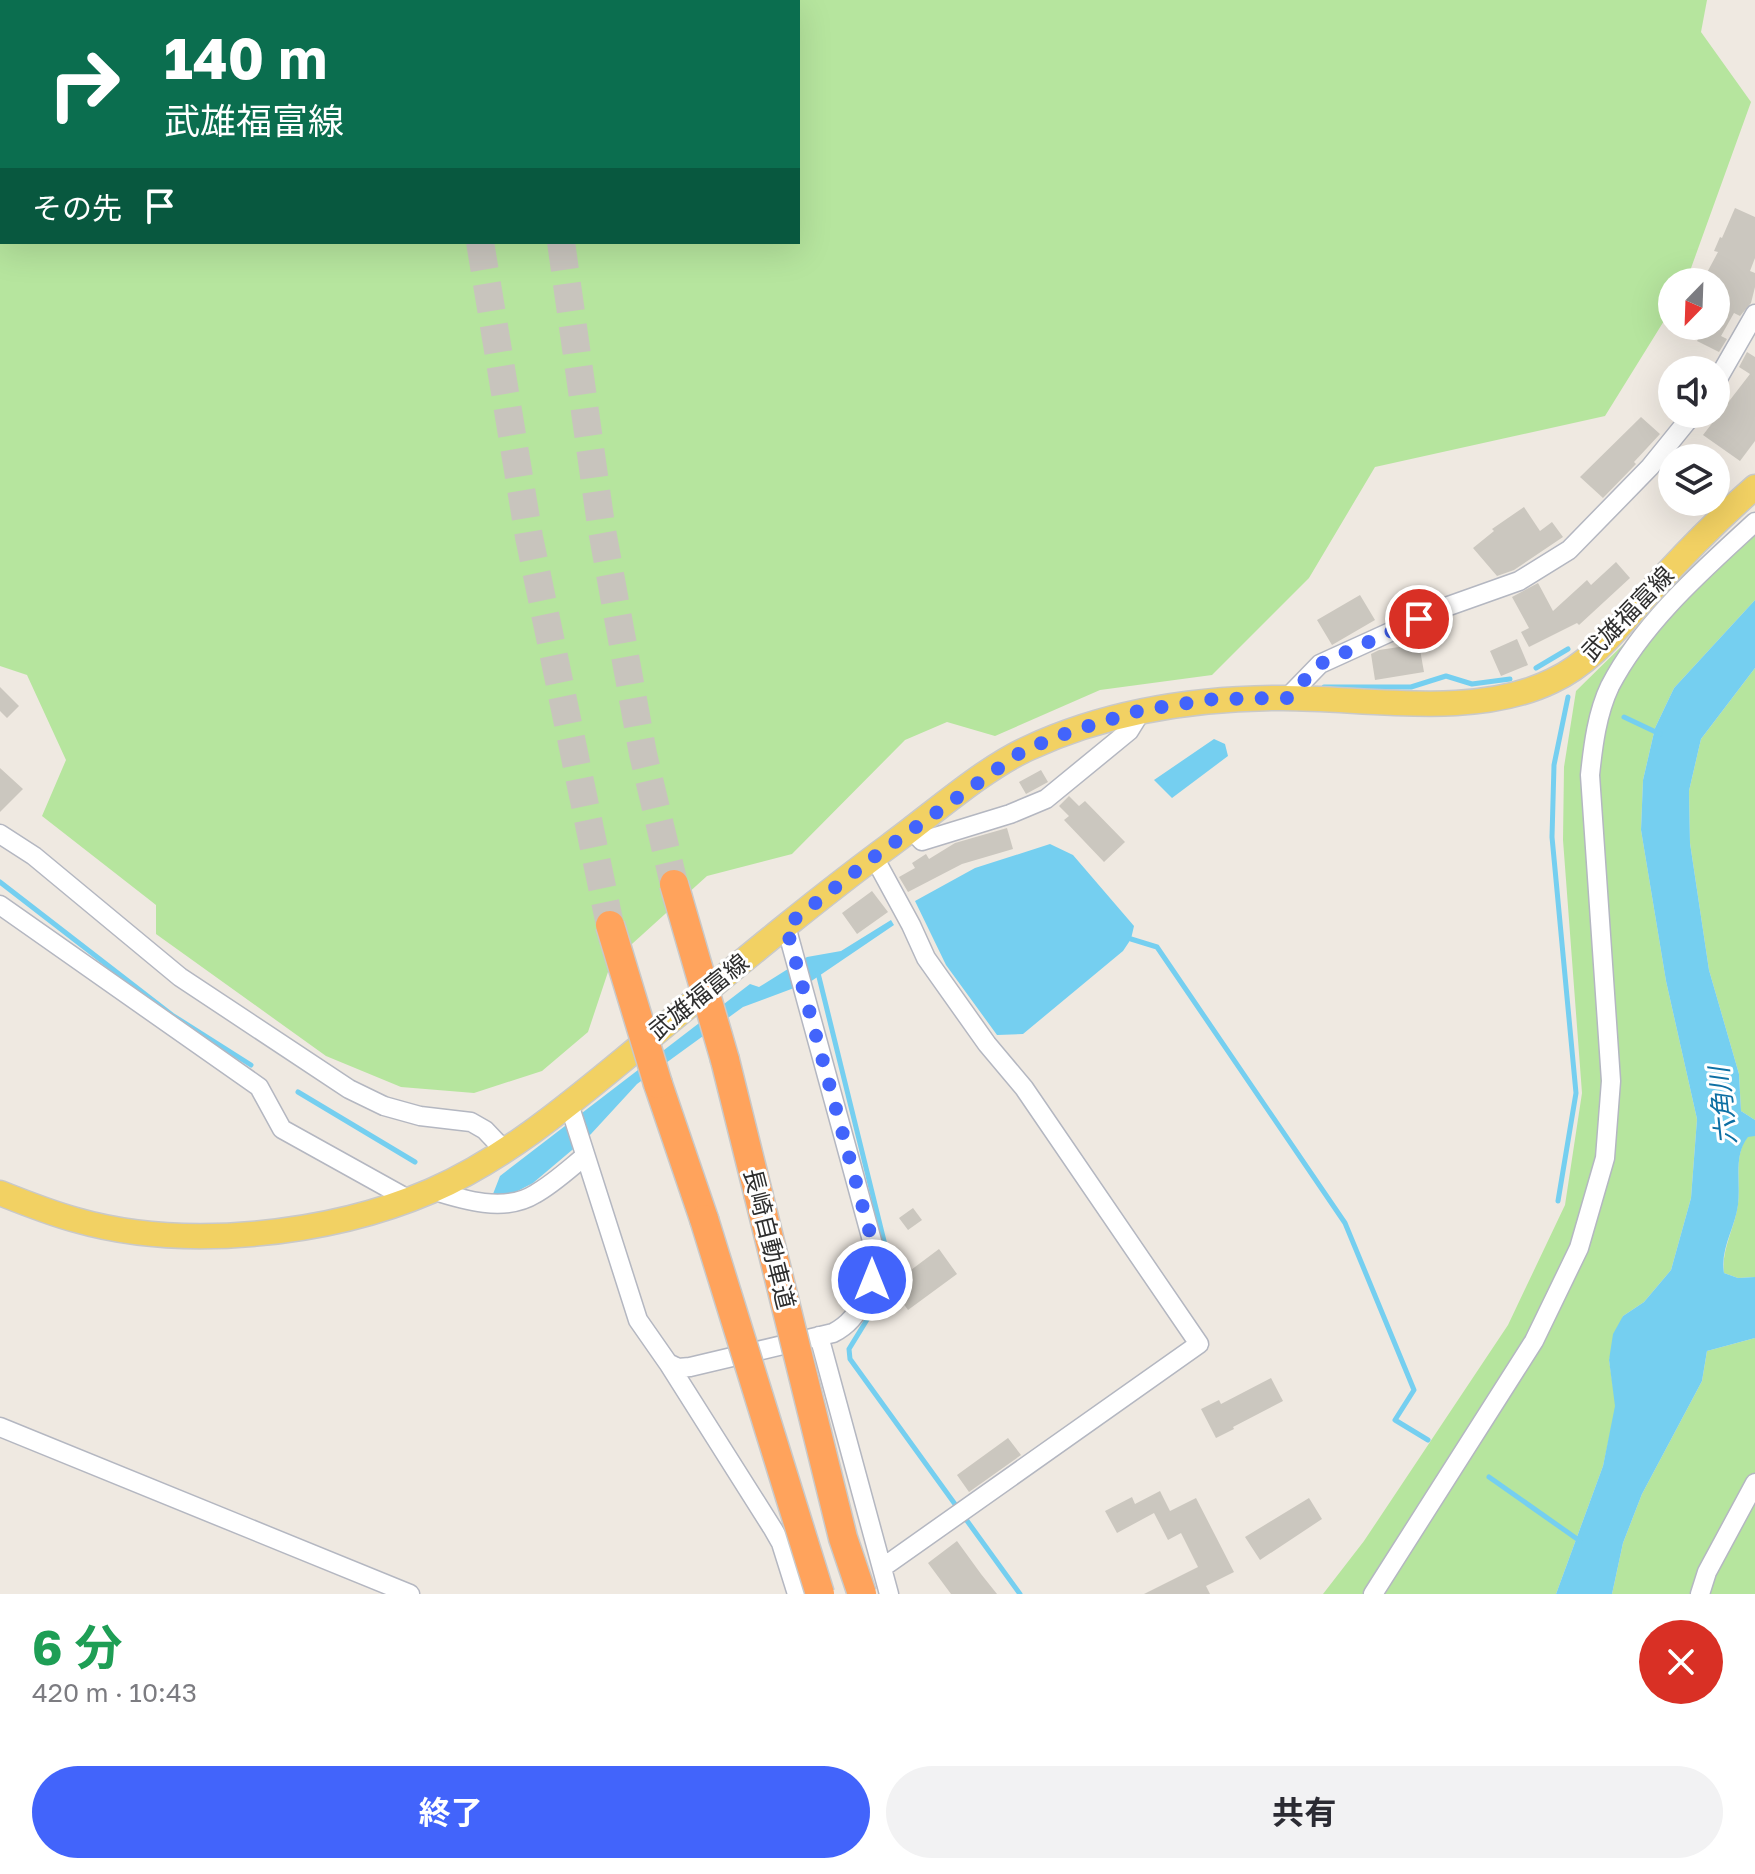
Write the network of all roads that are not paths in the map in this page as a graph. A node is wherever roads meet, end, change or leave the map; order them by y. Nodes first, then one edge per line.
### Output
1 (1755, 314) edge
2 (1730, 358) edge
3 (1682, 428) edge
4 (1755, 487) edge
5 (1755, 522) edge
6 (1287, 698) junction
7 (1142, 710) junction
8 (911, 829) junction
9 (0, 834) edge
10 (874, 857) junction
11 (674, 884) tunnel mouth
12 (0, 905) edge
13 (610, 925) tunnel mouth
14 (786, 926) junction
15 (571, 1110) junction
16 (504, 1150) junction
17 (584, 1152) junction
18 (432, 1190) junction
19 (0, 1193) edge
20 (408, 1199) junction
21 (819, 1336) junction
22 (668, 1363) junction
23 (0, 1427) edge
24 (1755, 1483) edge
25 (882, 1568) junction
26 (410, 1594) edge
27 (797, 1594) edge
28 (820, 1594) edge
29 (862, 1594) edge
30 (889, 1594) edge
31 (1373, 1594) edge
32 (1700, 1594) edge

1 - 2 street
3 - 6 street
4 - 6 main road, 武雄福富線
5 - 31 street
6 - 7 main road, 武雄福富線
7 - 8 main road, 武雄福富線
7 - 8 street
8 - 10 main road, 武雄福富線
9 - 16 street
10 - 14 main road, 武雄福富線
10 - 25 street
11 - 29 highway, 長崎自動車道, bridge
12 - 20 street
13 - 28 highway, bridge
14 - 15 main road, 武雄福富線
14 - 21 street
15 - 16 main road, 武雄福富線
15 - 17 street
16 - 18 main road, 武雄福富線
17 - 18 street
17 - 22 street
18 - 20 main road, 武雄福富線
19 - 20 main road, 武雄福富線
21 - 22 street
21 - 25 street
22 - 27 street
23 - 26 street
24 - 32 street
25 - 30 street

